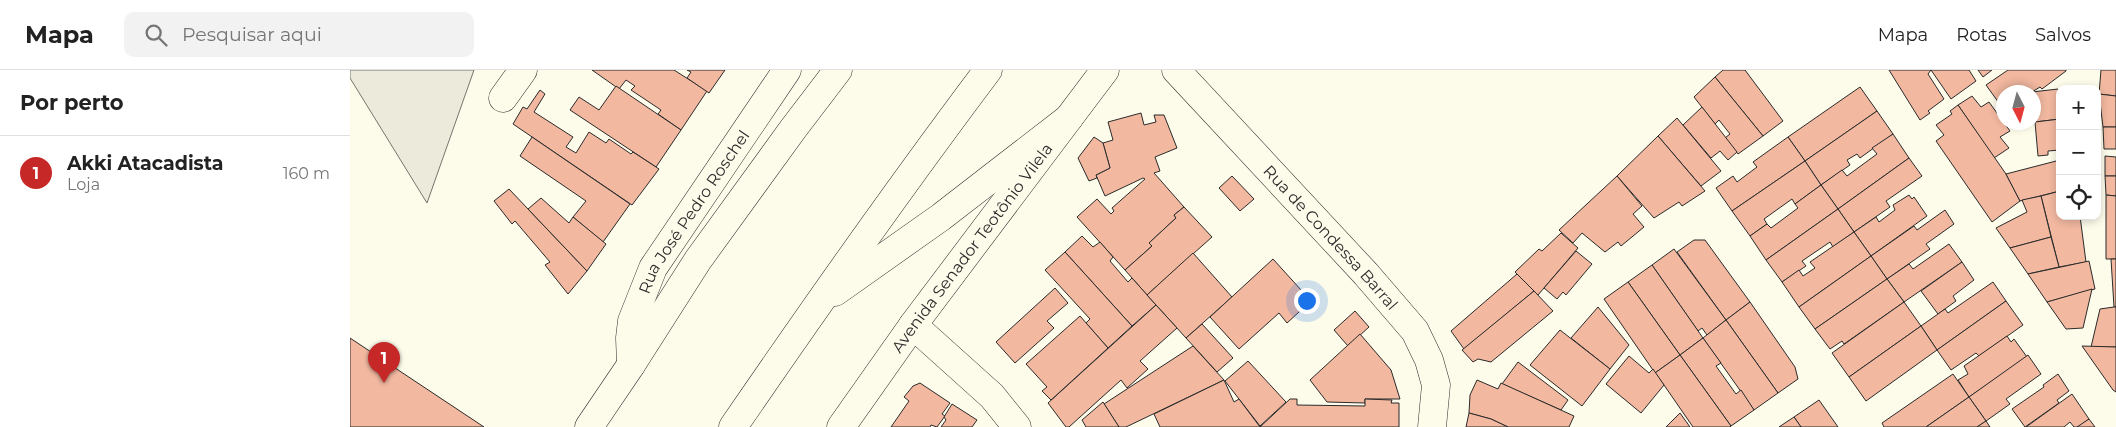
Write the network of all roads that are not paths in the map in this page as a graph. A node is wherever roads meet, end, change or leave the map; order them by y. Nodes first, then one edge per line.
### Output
1 (523, 70) edge
2 (787, 70) edge
3 (838, 70) edge
4 (988, 70) edge
5 (1106, 70) edge
6 (1176, 70) edge
7 (503, 98) dead end
8 (1069, 118) junction
9 (817, 304) junction
10 (913, 325) junction
11 (632, 365) junction
12 (588, 427) edge
13 (733, 427) edge
14 (841, 427) edge
15 (1017, 427) edge
16 (1432, 427) edge

1 - 7 street
2 - 11 street, Rua José Pedro Roschel
3 - 11 street
4 - 9 street
5 - 8 street, Avenida Senador Teotônio Vilela
6 - 16 street, Rua de Condessa Barral
8 - 9 street
8 - 10 street, Avenida Senador Teotônio Vilela
9 - 13 street
10 - 14 street, Avenida Senador Teotônio Vilela
10 - 15 street
11 - 12 street

